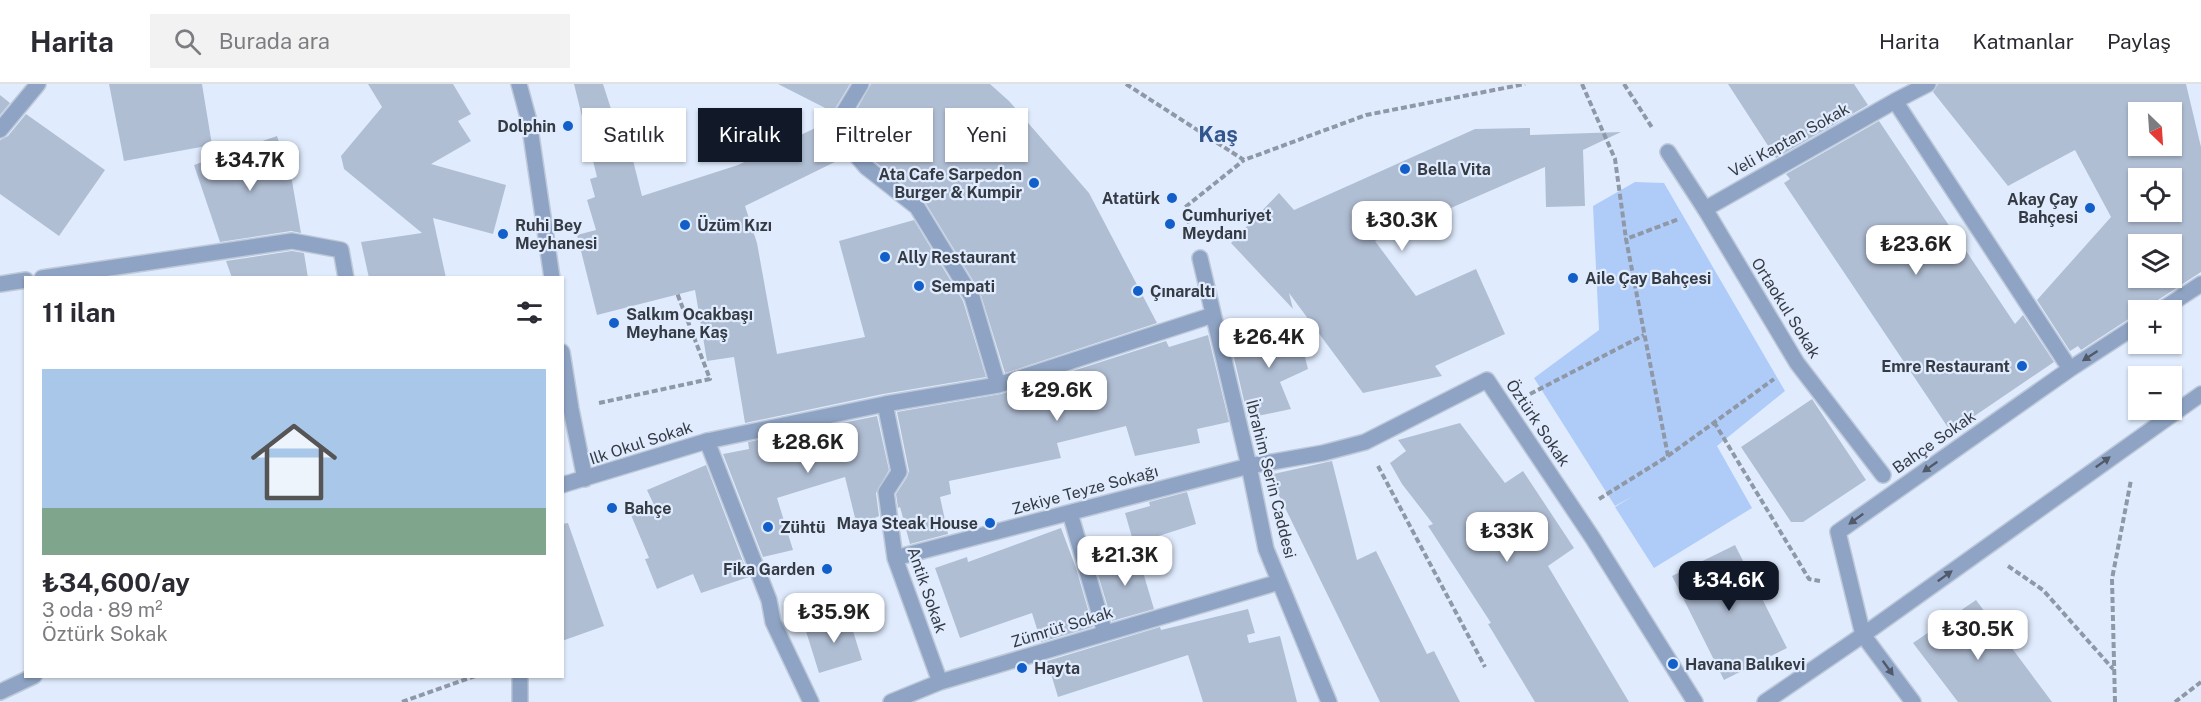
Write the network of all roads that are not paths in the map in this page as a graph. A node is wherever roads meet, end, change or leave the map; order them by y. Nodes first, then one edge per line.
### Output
1 (38, 84) edge
2 (519, 84) edge
3 (861, 84) edge
4 (1928, 84) edge
5 (1895, 101) junction
6 (0, 130) edge
7 (1668, 152) road end
8 (1705, 209) junction
9 (1200, 258) road end
10 (56, 276) edge
11 (346, 276) edge
12 (552, 276) edge
13 (24, 280) edge
14 (0, 284) edge
15 (2201, 284) edge
16 (2176, 300) edge
17 (1213, 315) junction
18 (2128, 331) edge
19 (564, 365) edge
20 (2070, 369) junction
21 (998, 385) junction
22 (2201, 394) edge
23 (885, 404) junction
24 (707, 441) junction
25 (1249, 466) junction
26 (1884, 475) dead end
27 (585, 479) junction
28 (564, 484) edge
29 (1070, 513) junction
30 (895, 558) junction
31 (1279, 582) junction
32 (1105, 633) junction
33 (1863, 635) junction
34 (30, 678) edge
35 (520, 678) edge
36 (940, 682) junction
37 (0, 692) edge
38 (520, 702) edge
39 (811, 702) edge
40 (891, 702) edge
41 (1329, 702) edge
42 (1695, 702) edge
43 (1765, 702) edge
44 (1913, 702) edge

1 - 6 street
2 - 12 street
3 - 21 street
4 - 5 street, Veli Kaptan Sokak
5 - 8 street, Veli Kaptan Sokak
5 - 20 street
7 - 8 street, Ortaokul Sokak
8 - 26 street, Ortaokul Sokak
9 - 17 street, İbrahim Serin Caddesi
10 - 11 street
13 - 14 street
15 - 16 street
17 - 21 street, Ilk Okul Sokak
17 - 25 street, İbrahim Serin Caddesi
18 -> 20 street, Bahçe Sokak
19 - 27 street
20 -> 33 street, Bahçe Sokak
21 - 23 street, Ilk Okul Sokak
33 -> 22 street
23 - 24 street, Ilk Okul Sokak
23 - 30 street, Antik Sokak
24 - 27 street, Ilk Okul Sokak
24 - 39 street
25 - 29 street, Zekiye Teyze Sokağı
25 - 31 street, İbrahim Serin Caddesi
25 - 42 street, Öztürk Sokak
27 - 28 street, Ilk Okul Sokak
29 - 30 street, Zekiye Teyze Sokağı
29 - 32 street
30 - 36 street, Antik Sokak
31 - 32 street, Zümrüt Sokak
31 - 41 street, İbrahim Serin Caddesi
32 - 36 street, Zümrüt Sokak
33 - 43 street
33 -> 44 street
34 - 37 street
35 - 38 street
36 - 40 street, Zümrüt Sokak

